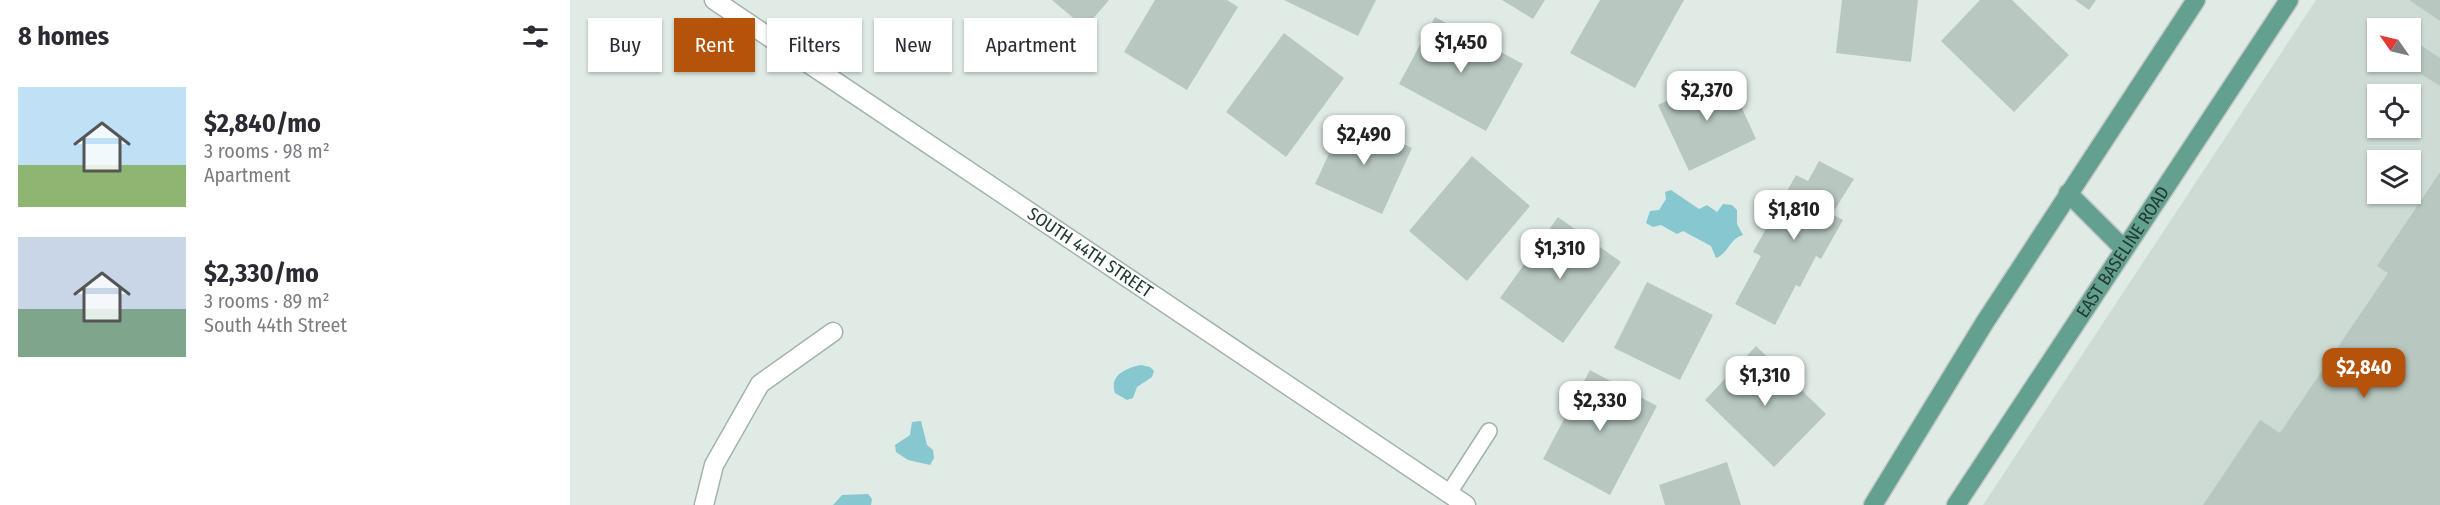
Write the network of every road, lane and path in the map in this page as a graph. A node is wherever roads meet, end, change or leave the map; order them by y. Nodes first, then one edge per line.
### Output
1 (714, 0) edge
2 (2196, 0) edge
3 (2289, 0) edge
4 (2068, 193) junction
5 (2124, 249) junction
6 (833, 332) dead end
7 (1489, 431) dead end
8 (1449, 493) junction
9 (704, 505) edge
10 (1466, 505) edge
11 (1873, 505) edge
12 (1956, 505) edge

1 - 8 street, SOUTH 44TH STREET
2 - 4 main road
3 - 5 main road, EAST BASELINE ROAD
4 - 5 main road
4 - 11 main road
5 - 12 main road, EAST BASELINE ROAD
6 - 9 street
7 - 8 lane
8 - 10 street, SOUTH 44TH STREET

